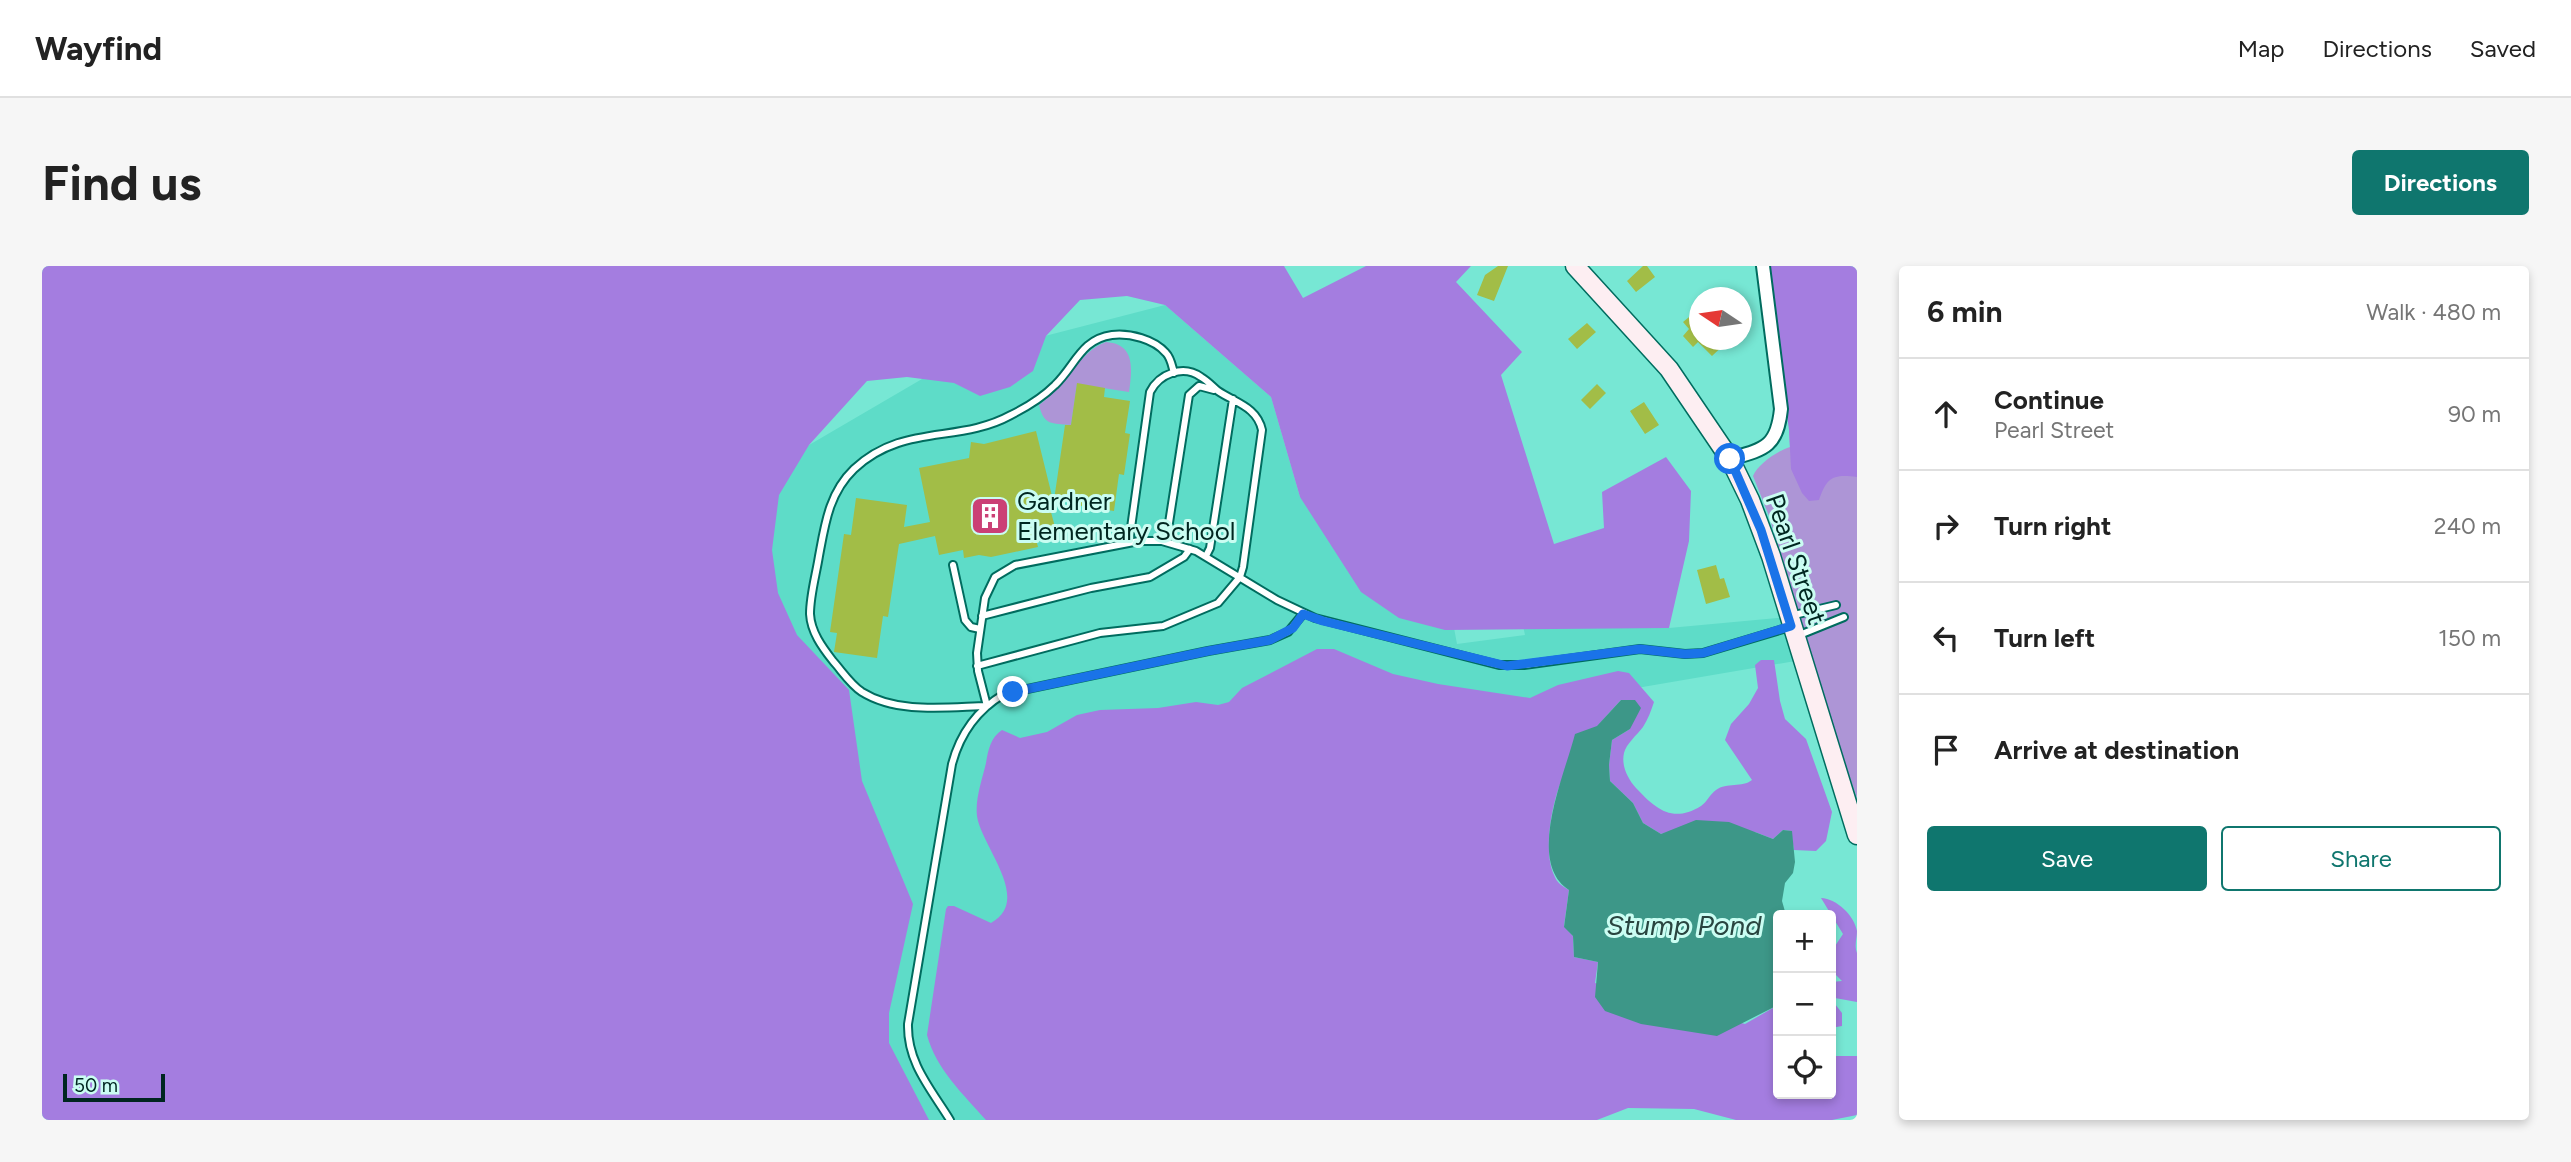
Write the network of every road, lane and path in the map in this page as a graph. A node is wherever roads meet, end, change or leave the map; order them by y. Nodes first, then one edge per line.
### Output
1 (1575, 266) edge
2 (1763, 266) edge
3 (1174, 373) junction
4 (1220, 392) junction
5 (1233, 399) junction
6 (1730, 459) junction
7 (1129, 542) junction
8 (1166, 542) junction
9 (1190, 549) junction
10 (1206, 556) junction
11 (953, 565) dead end
12 (1240, 577) junction
13 (1836, 606) dead end
14 (1303, 614) junction
15 (982, 615) junction
16 (1844, 617) dead end
17 (1792, 627) junction
18 (980, 629) junction
19 (977, 666) junction
20 (987, 706) junction
21 (1857, 835) edge
22 (950, 1120) edge

1 - 6 main road, Pearl Street
2 - 6 street
3 - 4 lane
3 - 7 lane
3 - 20 lane
4 - 5 lane
4 - 8 lane
5 - 10 lane
5 - 12 lane
6 - 17 main road, Pearl Street
7 - 8 lane
7 - 15 lane
8 - 9 lane
9 - 10 lane
9 - 15 lane
10 - 12 lane
11 - 18 lane
12 - 14 lane
12 - 19 lane
13 - 17 lane
14 - 17 lane
14 - 20 lane
15 - 18 lane
16 - 17 lane
17 - 21 main road, Pearl Street
18 - 19 lane
19 - 20 lane
20 - 22 lane

